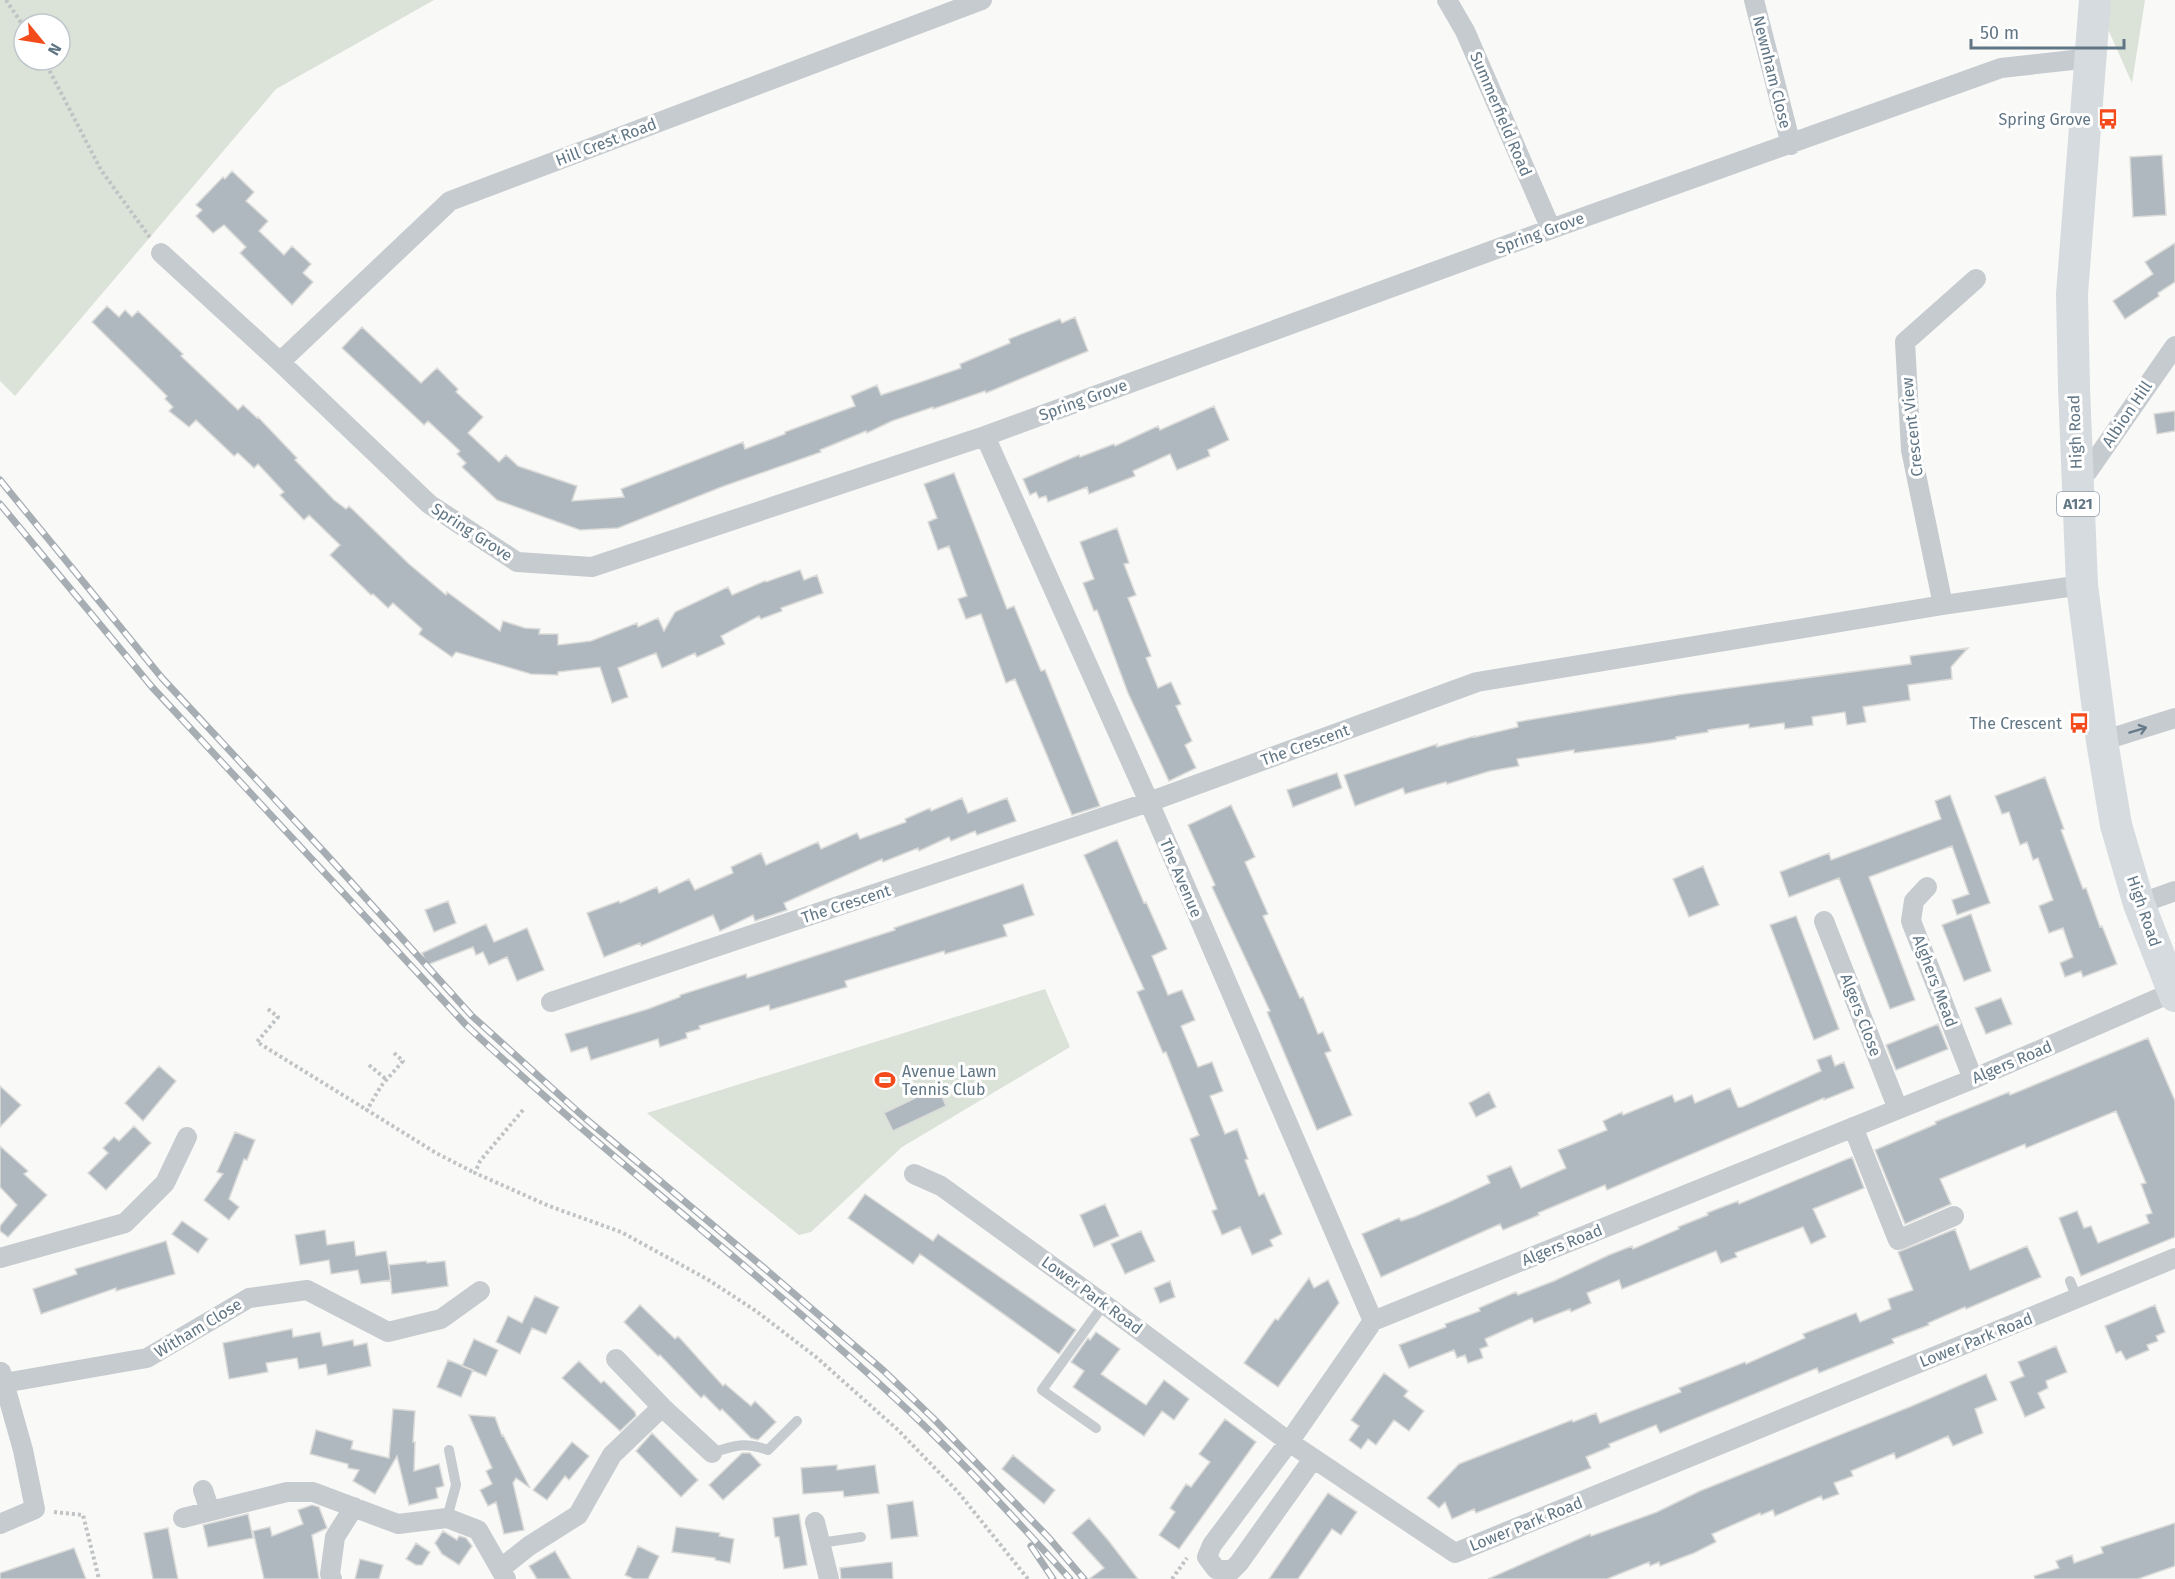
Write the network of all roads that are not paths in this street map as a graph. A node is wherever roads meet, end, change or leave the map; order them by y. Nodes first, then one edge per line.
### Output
1 (982, 0) edge
2 (1447, 0) edge
3 (1754, 0) edge
4 (2095, 0) edge
5 (2091, 58) junction
6 (1791, 145) junction
7 (1551, 229) junction
8 (161, 253) road end
9 (1976, 279) dead end
10 (2175, 346) edge
11 (280, 362) junction
12 (984, 436) junction
13 (2077, 479) junction
14 (2082, 585) junction
15 (1943, 605) junction
16 (2175, 718) edge
17 (2102, 741) junction
18 (1149, 802) junction
19 (1927, 886) dead end
20 (2175, 891) edge
21 (2139, 904) junction
22 (1824, 921) dead end
23 (2174, 994) edge
24 (551, 1002) dead end
25 (1973, 1079) junction
26 (1898, 1109) junction
27 (1853, 1127) junction
28 (188, 1137) dead end
29 (914, 1174) dead end
30 (1954, 1216) dead end
31 (0, 1258) edge
32 (2175, 1258) edge
33 (480, 1292) dead end
34 (1104, 1304) junction
35 (1373, 1321) junction
36 (616, 1359) dead end
37 (2, 1376) edge
38 (662, 1407) junction
39 (797, 1421) dead end
40 (1096, 1428) dead end
41 (1289, 1442) junction
42 (449, 1450) dead end
43 (712, 1453) joint
44 (1313, 1459) junction
45 (203, 1490) dead end
46 (354, 1507) junction
47 (210, 1511) junction
48 (183, 1518) dead end
49 (447, 1518) junction
50 (815, 1522) dead end
51 (0, 1524) edge
52 (861, 1537) dead end
53 (820, 1543) junction
54 (503, 1574) edge
55 (332, 1579) edge
56 (829, 1579) edge

1 - 11 street, Hill Crest Road
2 - 7 street, Summerfield Road
3 - 6 street, Newnham Close
4 - 5 main road, High Road / A121
5 - 6 street, Spring Grove
5 - 13 main road, High Road / A121
6 - 7 street, Spring Grove
7 - 12 street, Spring Grove
8 - 11 street, Spring Grove
9 - 15 street, Crescent View
10 - 13 street, Albion Hill
11 - 12 street, Spring Grove
12 - 18 street, The Avenue
13 - 14 main road, High Road / A121
14 - 15 street, The Crescent
14 - 17 main road, High Road / A121
15 - 18 street, The Crescent
17 -> 16 street
17 - 21 main road, High Road / A121
18 - 24 street, The Crescent
18 - 35 street, The Avenue
19 - 25 street, Alghers Mead
20 - 21 street
21 - 23 main road, High Road / A121
22 - 26 street, Algers Close
23 - 25 street, Algers Road
25 - 26 street, Algers Road
26 - 27 street, Algers Road
27 - 30 street
27 - 35 street, Algers Road
28 - 31 street
29 - 34 street, Lower Park Road
32 - 44 street, Lower Park Road
33 - 37 street, Witham Close
34 - 40 lane
34 - 41 street, Lower Park Road
35 - 41 street
36 - 38 street
37 - 51 street
38 - 43 street
38 - 54 street
39 - 43 lane
41 - 44 street, Lower Park Road
41 - 44 street
42 - 49 lane
45 - 47 street
46 - 47 street
46 - 49 street
46 - 55 street
47 - 48 street
49 - 54 street
50 - 53 street
52 - 53 lane
53 - 56 street

